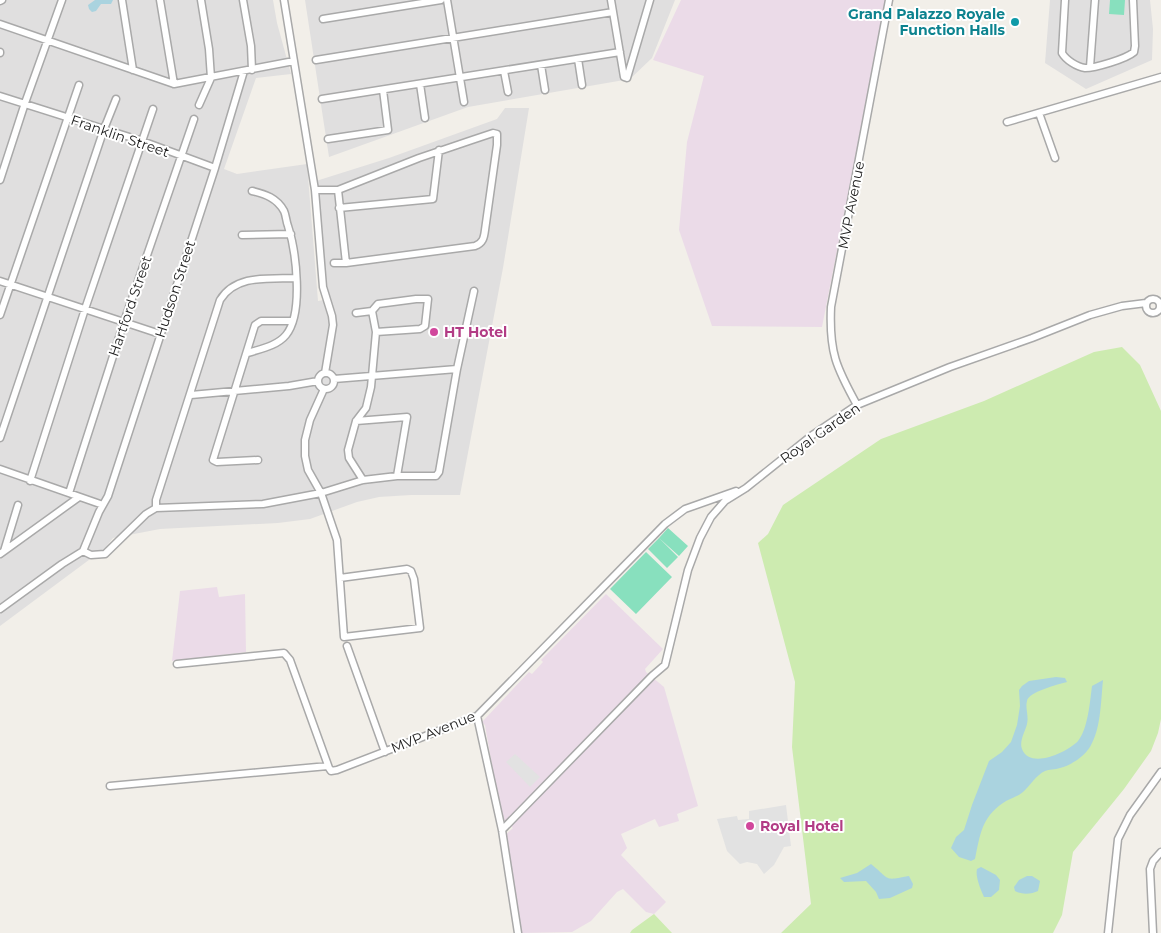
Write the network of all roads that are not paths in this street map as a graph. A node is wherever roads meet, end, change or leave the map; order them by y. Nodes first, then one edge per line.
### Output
1 (122, 0) edge
2 (160, 0) edge
3 (201, 0) edge
4 (243, 0) edge
5 (284, 0) edge
6 (441, 0) edge
7 (447, 0) edge
8 (611, 0) edge
9 (650, 0) edge
10 (889, 0) edge
11 (1065, 0) edge
12 (1095, 0) edge
13 (1133, 0) edge
14 (59, 1) edge
15 (613, 12) junction
16 (323, 19) dead end
17 (0, 24) edge
18 (453, 38) junction
19 (47, 40) junction
20 (620, 52) junction
21 (578, 59) junction
22 (316, 60) dead end
23 (294, 61) junction
24 (541, 65) junction
25 (1090, 67) junction
26 (133, 70) junction
27 (252, 70) junction
28 (244, 71) junction
29 (504, 71) junction
30 (1161, 77) edge
31 (211, 78) junction
32 (459, 78) junction
33 (174, 84) junction
34 (420, 84) junction
35 (79, 85) dead end
36 (582, 85) dead end
37 (383, 90) junction
38 (545, 90) dead end
39 (508, 92) dead end
40 (0, 96) edge
41 (116, 99) dead end
42 (322, 99) dead end
43 (464, 102) dead end
44 (25, 104) junction
45 (199, 105) dead end
46 (153, 109) dead end
47 (1039, 113) junction
48 (67, 118) junction
49 (425, 118) dead end
50 (194, 119) dead end
51 (1007, 122) dead end
52 (104, 129) junction
53 (328, 139) dead end
54 (142, 141) junction
55 (439, 150) junction
56 (180, 156) junction
57 (1055, 158) dead end
58 (215, 168) junction
59 (0, 180) edge
60 (315, 190) junction
61 (338, 190) junction
62 (252, 191) dead end
63 (339, 208) junction
64 (291, 234) junction
65 (242, 236) dead end
66 (334, 263) dead end
67 (346, 263) junction
68 (296, 278) junction
69 (0, 282) edge
70 (10, 285) junction
71 (474, 291) dead end
72 (47, 296) junction
73 (1146, 303) junction
74 (85, 308) junction
75 (1160, 309) edge
76 (372, 311) junction
77 (356, 313) dead end
78 (0, 315) edge
79 (293, 320) junction
80 (124, 322) junction
81 (376, 332) junction
82 (160, 334) junction
83 (248, 353) junction
84 (457, 369) junction
85 (325, 373) junction
86 (371, 377) junction
87 (334, 379) junction
88 (318, 381) junction
89 (324, 389) junction
90 (235, 390) junction
91 (191, 394) junction
92 (857, 405) junction
93 (356, 421) junction
94 (0, 438) edge
95 (258, 460) dead end
96 (0, 469) edge
97 (397, 476) junction
98 (363, 480) junction
99 (30, 481) junction
100 (746, 488) junction
101 (69, 493) junction
102 (321, 493) junction
103 (79, 497) junction
104 (18, 505) dead end
105 (103, 505) junction
106 (156, 508) junction
107 (83, 551) junction
108 (2, 553) edge
109 (340, 578) junction
110 (0, 609) edge
111 (347, 646) dead end
112 (177, 664) dead end
113 (477, 716) junction
114 (385, 752) junction
115 (328, 766) junction
116 (1161, 772) edge
117 (110, 786) dead end
118 (502, 830) junction
119 (1161, 852) edge
120 (518, 933) edge
121 (1108, 933) edge
122 (1154, 933) edge

1 - 26 street
2 - 33 street
3 - 31 street
4 - 27 street
5 - 23 street
6 - 16 street
7 - 18 street
8 - 15 street
9 - 20 street
10 - 92 street, MVP Avenue
11 - 25 street
12 - 25 street
13 - 25 street
14 - 19 street
15 - 18 street
15 - 20 street
17 - 19 street
18 - 22 street
18 - 32 street
19 - 26 street
19 - 44 street
20 - 21 street
21 - 24 street
21 - 36 street
23 - 27 street
23 - 60 street
24 - 29 street
24 - 38 street
26 - 33 street
27 - 28 street
28 - 31 street
28 - 58 street, Hudson Street
29 - 32 street
29 - 39 street
30 - 47 street
31 - 33 street
31 - 45 street
32 - 34 street
32 - 43 street
34 - 37 street
34 - 49 street
35 - 48 street
37 - 42 street
37 - 53 street
40 - 44 street, Franklin Street
41 - 52 street
44 - 48 street, Franklin Street
44 - 59 street
46 - 54 street
47 - 51 street
47 - 57 street
48 - 52 street, Franklin Street
48 - 70 street
50 - 56 street, Hartford Street
52 - 54 street, Franklin Street
52 - 72 street
54 - 56 street, Franklin Street
54 - 74 street
55 - 61 street
55 - 63 street
55 - 67 street
56 - 58 street, Franklin Street
56 - 80 street, Hartford Street
58 - 82 street, Hudson Street
60 - 61 street
60 - 85 street
61 - 63 street
62 - 64 street
63 - 67 street
64 - 65 street
64 - 68 street
66 - 67 street
68 - 79 street
68 - 91 street
69 - 70 street
70 - 72 street
70 - 78 street
71 - 84 street
72 - 74 street
72 - 94 street
73 - 75 street
73 - 75 street
73 - 92 street, Royal Garden
74 - 80 street
74 - 99 street
76 - 77 street
76 - 81 street
76 - 81 street
79 - 83 street
79 - 83 street
80 - 82 street
80 - 101 street, Hartford Street
81 - 86 street
82 - 105 street, Hudson Street
83 - 90 street
84 - 86 street
84 - 97 street
85 - 87 street
85 - 88 street
86 - 87 street
86 - 93 street
87 - 89 street
88 - 89 street
88 - 90 street
89 - 102 street
90 - 91 street
90 - 95 street
91 - 106 street
92 - 100 street, Royal Garden
93 - 97 street
93 - 98 street
96 - 99 street
97 - 98 street
98 - 102 street
99 - 101 street
100 - 113 street, MVP Avenue
100 - 118 street, Royal Garden
101 - 103 street
102 - 106 street
102 - 109 street
103 - 105 street
103 - 108 street
104 - 108 street
105 - 107 street, Hudson Street
106 - 107 street
107 - 110 street
109 - 109 street
111 - 114 street
112 - 115 street
113 - 114 street, MVP Avenue
113 - 118 street
114 - 115 street, MVP Avenue
115 - 117 street
116 - 121 street
118 - 120 street
119 - 122 street

